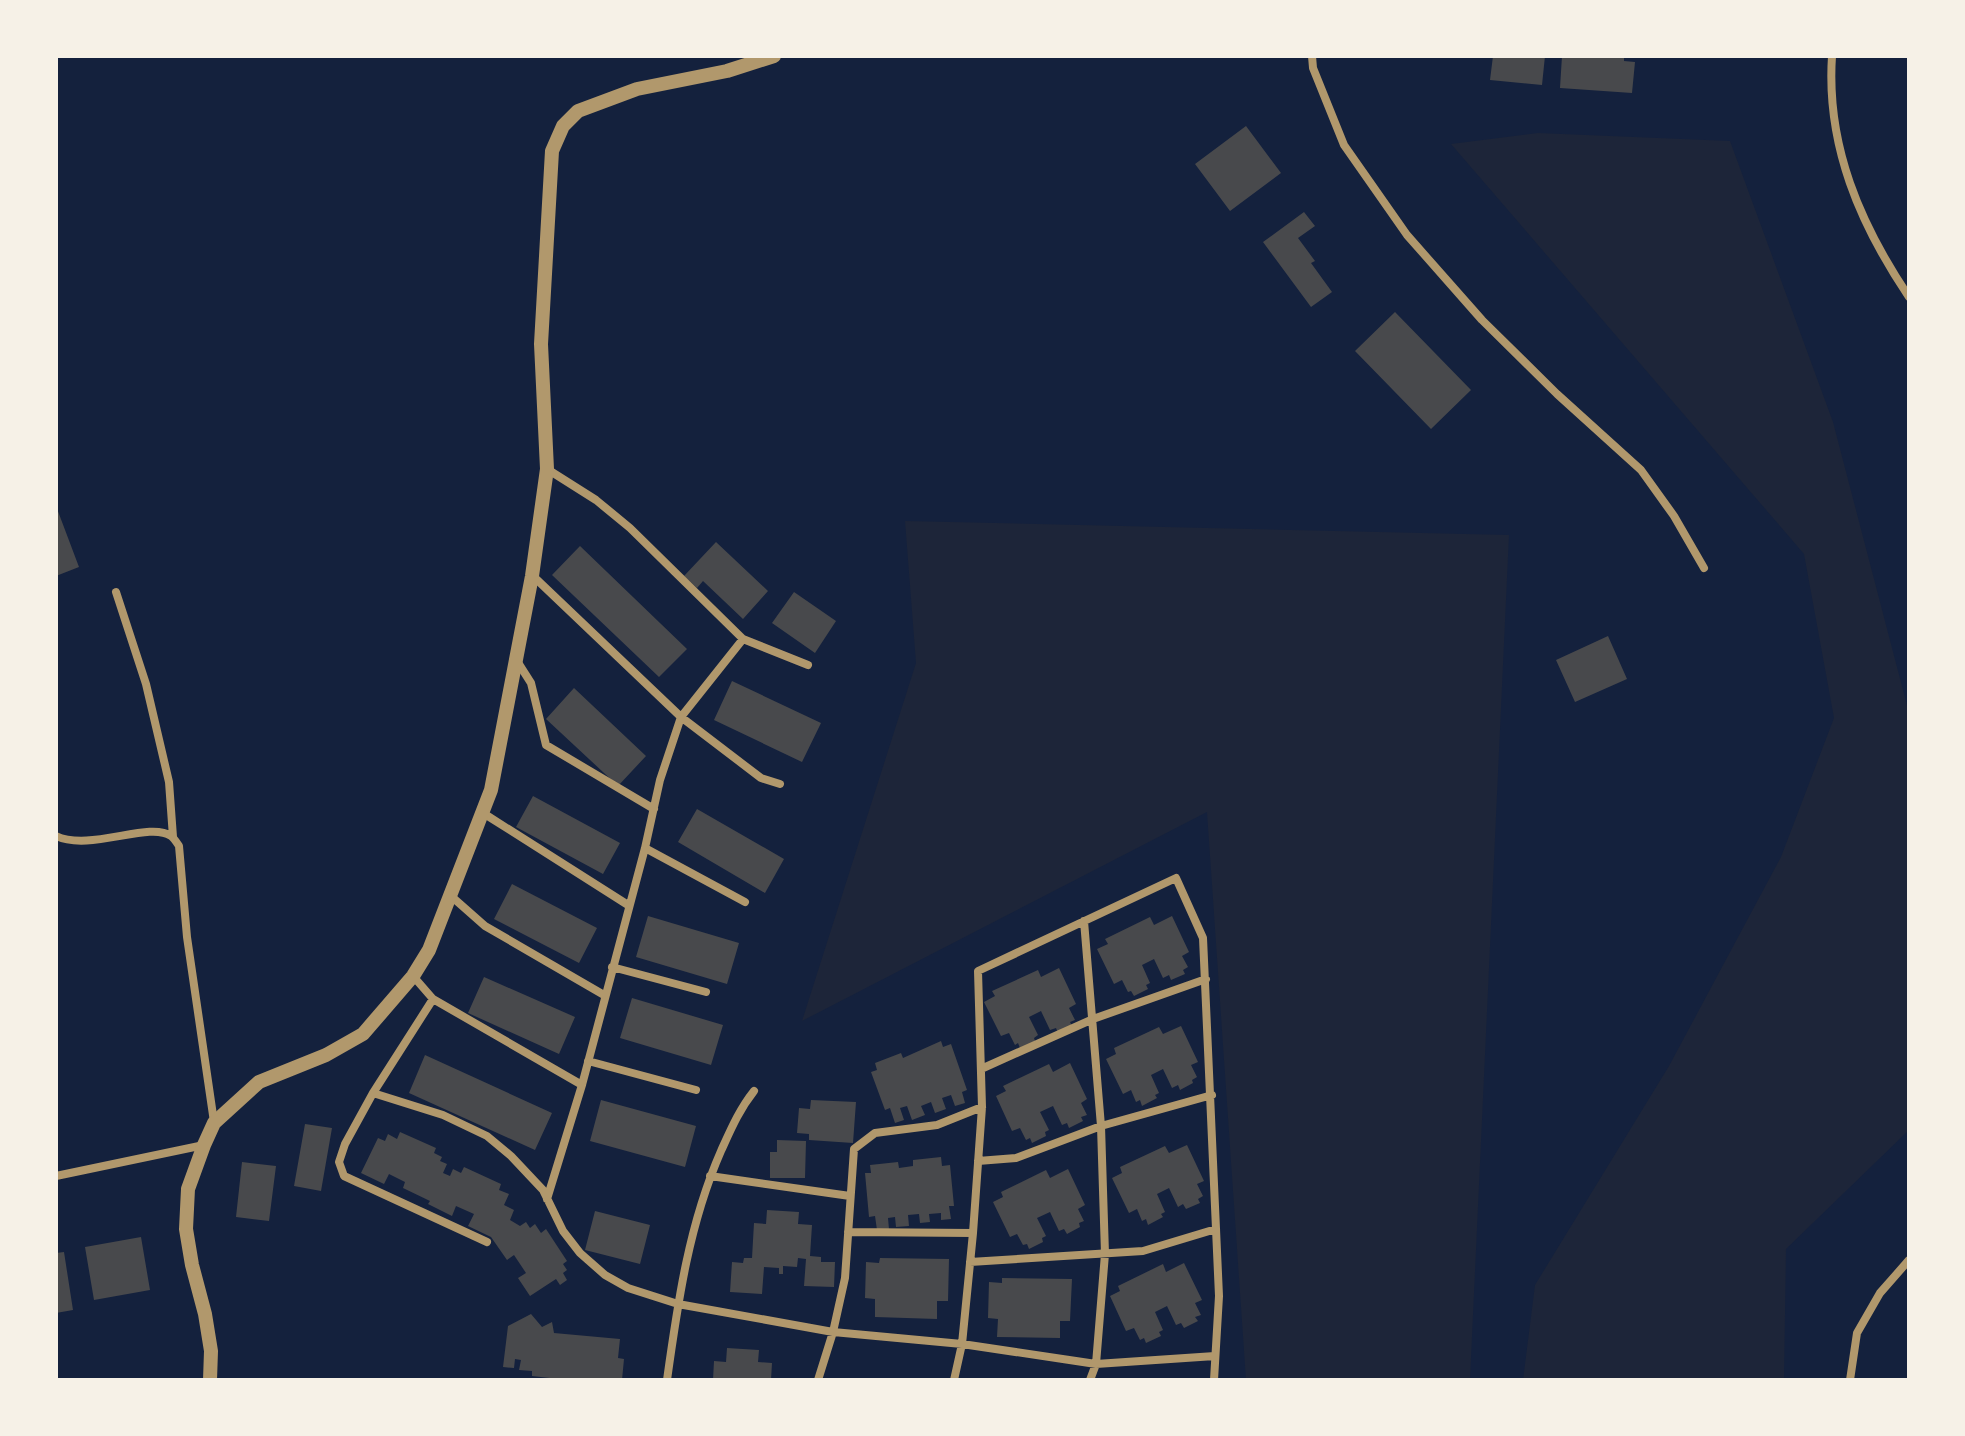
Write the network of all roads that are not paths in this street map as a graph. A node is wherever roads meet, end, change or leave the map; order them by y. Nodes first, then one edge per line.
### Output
1 (774, 56) edge
2 (1312, 56) edge
3 (1832, 56) edge
4 (1909, 297) edge
5 (547, 469) junction
6 (1704, 568) dead end
7 (532, 576) junction
8 (116, 592) dead end
9 (743, 639) junction
10 (515, 659) junction
11 (808, 665) dead end
12 (681, 717) junction
13 (780, 784) dead end
14 (654, 809) junction
15 (483, 813) junction
16 (56, 836) edge
17 (173, 837) junction
18 (645, 848) junction
19 (451, 896) junction
20 (745, 902) dead end
21 (628, 905) junction
22 (1084, 921) junction
23 (612, 967) junction
24 (413, 976) junction
25 (1206, 979) junction
26 (706, 992) dead end
27 (604, 995) junction
28 (433, 999) junction
29 (1093, 1019) junction
30 (588, 1061) junction
31 (981, 1069) junction
32 (582, 1085) junction
33 (696, 1090) dead end
34 (754, 1091) dead end
35 (373, 1093) junction
36 (1212, 1095) junction
37 (982, 1107) junction
38 (214, 1123) junction
39 (1101, 1126) junction
40 (204, 1145) junction
41 (978, 1161) junction
42 (56, 1176) edge
43 (710, 1176) junction
44 (850, 1196) junction
45 (547, 1200) junction
46 (1216, 1229) junction
47 (848, 1232) junction
48 (973, 1233) junction
49 (487, 1242) dead end
50 (1105, 1254) junction
51 (1909, 1260) edge
52 (970, 1262) junction
53 (678, 1304) junction
54 (833, 1332) junction
55 (962, 1344) junction
56 (1215, 1356) junction
57 (1096, 1364) junction
58 (210, 1380) edge
59 (667, 1380) edge
60 (818, 1380) edge
61 (954, 1380) edge
62 (1090, 1380) edge
63 (1214, 1380) edge
64 (1850, 1380) edge

1 - 5 street
2 - 6 street
3 - 4 street
5 - 7 street
5 - 9 street
7 - 10 street
7 - 12 street
8 - 17 street
9 - 11 street
9 - 12 street
10 - 14 street
10 - 15 street
12 - 13 street
12 - 14 street
14 - 18 street
15 - 19 street
15 - 21 street
16 - 17 street
17 - 38 street
18 - 20 street
18 - 21 street
19 - 24 street
19 - 27 street
21 - 23 street
22 - 25 street
22 - 29 street
22 - 31 street
23 - 26 street
23 - 27 street
24 - 28 street
24 - 38 street
25 - 29 street
25 - 36 street
27 - 30 street
28 - 32 street
28 - 35 street
29 - 31 street
29 - 39 street
30 - 32 street
30 - 33 street
31 - 37 street
32 - 45 street
34 - 43 street
35 - 45 street
35 - 49 street
36 - 39 street
36 - 46 street
37 - 41 street
37 - 44 street
38 - 40 street
39 - 41 street
39 - 50 street
40 - 42 street
40 - 58 street
41 - 48 street
43 - 44 street
43 - 53 street
44 - 47 street
45 - 53 street
46 - 50 street
46 - 56 street
47 - 48 street
47 - 54 street
48 - 52 street
50 - 52 street
50 - 57 street
51 - 64 street
52 - 55 street
53 - 54 street
53 - 59 street
54 - 55 street
54 - 60 street
55 - 57 street
55 - 61 street
56 - 57 street
56 - 63 street
57 - 62 street

